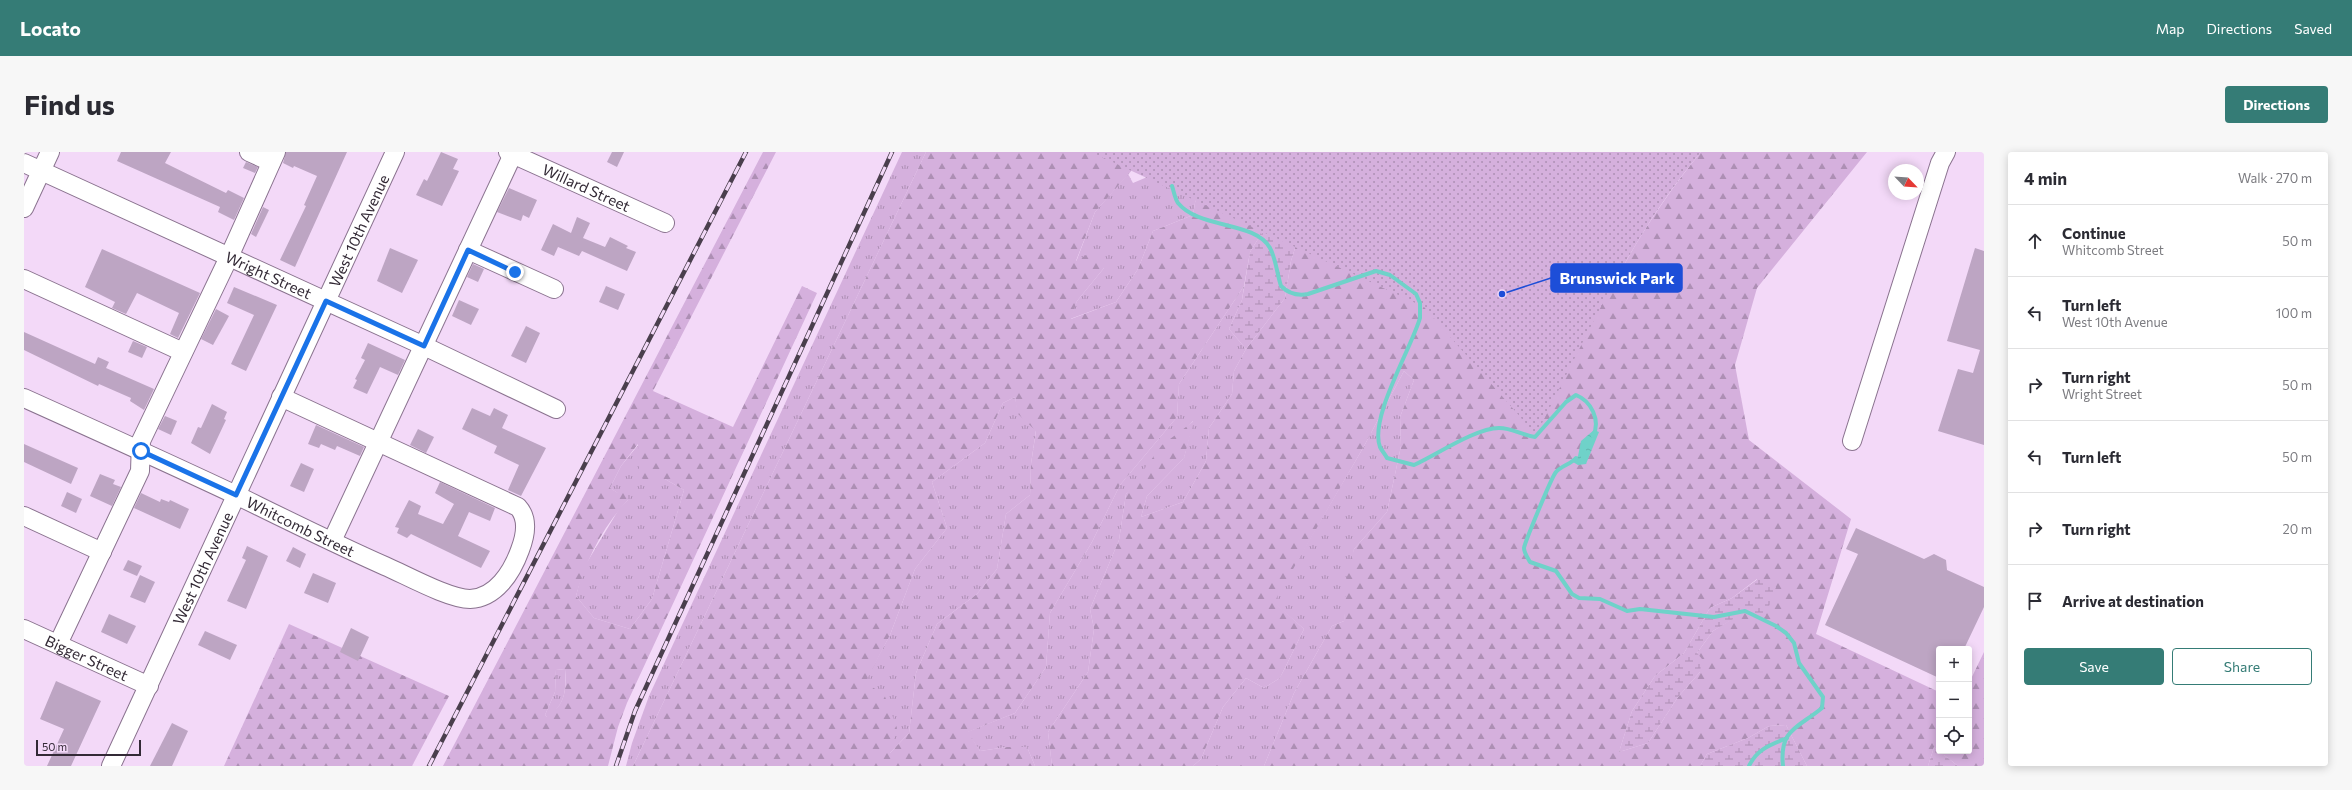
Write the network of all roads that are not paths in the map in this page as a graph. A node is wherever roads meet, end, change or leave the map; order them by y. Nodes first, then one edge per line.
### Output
1 (50, 152) edge
2 (249, 152) edge
3 (395, 152) edge
4 (1946, 152) edge
5 (511, 153) edge
6 (273, 157) edge
7 (24, 163) edge
8 (41, 171) junction
9 (24, 208) edge
10 (665, 223) dead end
11 (468, 250) junction
12 (228, 257) junction
13 (24, 279) edge
14 (554, 289) dead end
15 (326, 301) junction
16 (424, 346) junction
17 (183, 352) junction
18 (281, 397) junction
19 (24, 398) edge
20 (556, 410) dead end
21 (1852, 441) dead end
22 (379, 442) junction
23 (141, 451) junction
24 (236, 495) junction
25 (24, 516) edge
26 (332, 541) junction
27 (102, 552) junction
28 (24, 629) edge
29 (58, 644) junction
30 (149, 686) junction
31 (111, 766) edge

1 - 8 street
2 - 6 street
3 - 15 street, West 10th Avenue
4 - 21 street
5 - 10 street, Willard Street
5 - 11 street
6 - 12 street
7 - 8 street, Wright Street
8 - 9 street
8 - 12 street, Wright Street
11 - 14 street
11 - 16 street
12 - 15 street, Wright Street
12 - 17 street
13 - 17 street
15 - 16 street, Wright Street
15 - 18 street, West 10th Avenue
16 - 20 street, Wright Street
16 - 22 street
17 - 23 street
18 - 22 street
18 - 24 street, West 10th Avenue
19 - 23 street, Whitcomb Street
22 - 26 street
22 - 26 street, Whitcomb Street
23 - 24 street, Whitcomb Street
23 - 27 street
24 - 26 street, Whitcomb Street
24 - 30 street, West 10th Avenue
25 - 27 street
27 - 29 street
28 - 29 street, Bigger Street
29 - 30 street, Bigger Street
30 - 31 street, West 10th Avenue

